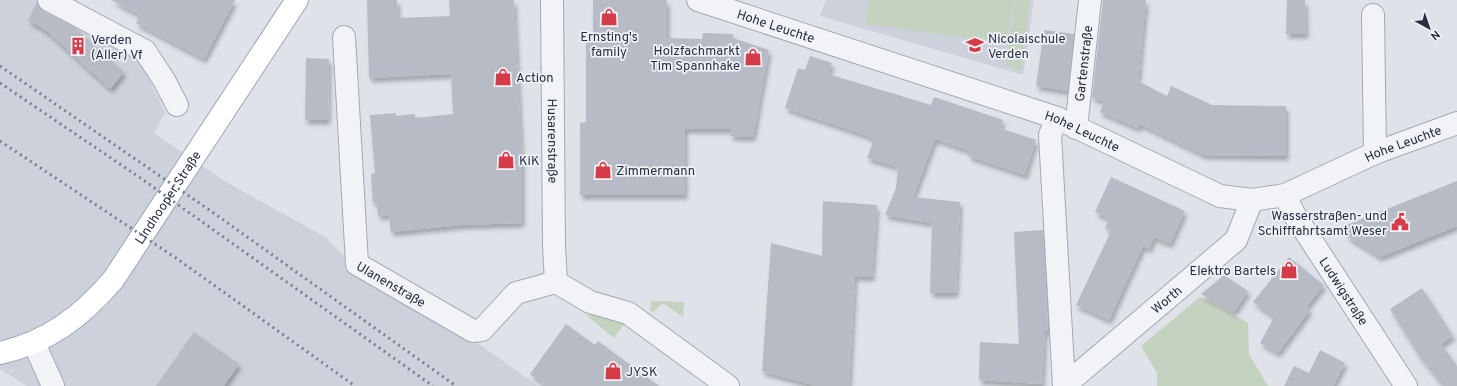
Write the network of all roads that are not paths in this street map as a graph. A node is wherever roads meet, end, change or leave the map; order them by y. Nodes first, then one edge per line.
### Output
1 (49, 0) edge
2 (297, 0) edge
3 (552, 0) edge
4 (698, 0) edge
5 (1090, 0) edge
6 (1373, 15) dead end
7 (344, 37) dead end
8 (177, 105) dead end
9 (1057, 118) junction
10 (1457, 123) edge
11 (1076, 128) junction
12 (1375, 153) junction
13 (1285, 195) junction
14 (1252, 200) junction
15 (556, 282) junction
16 (34, 343) junction
17 (0, 353) edge
18 (54, 386) edge
19 (728, 386) edge
20 (1064, 386) edge
21 (1406, 386) edge

1 - 8 street
2 - 16 main road, Lindhooper Straße
3 - 15 street, Husarenstraße
4 - 9 street, Hohe Leuchte
5 - 11 street, Gartenstraße
6 - 12 street
7 - 15 street, Ulanenstraße
9 - 11 street, Hohe Leuchte
9 - 20 street
10 - 12 street, Hohe Leuchte
11 - 14 street, Hohe Leuchte
12 - 13 street, Hohe Leuchte
13 - 14 street, Hohe Leuchte
13 - 21 street, Ludwigstraße
14 - 20 street, Worth
15 - 19 street
16 - 17 main road, Lindhooper Straße
16 - 18 street

